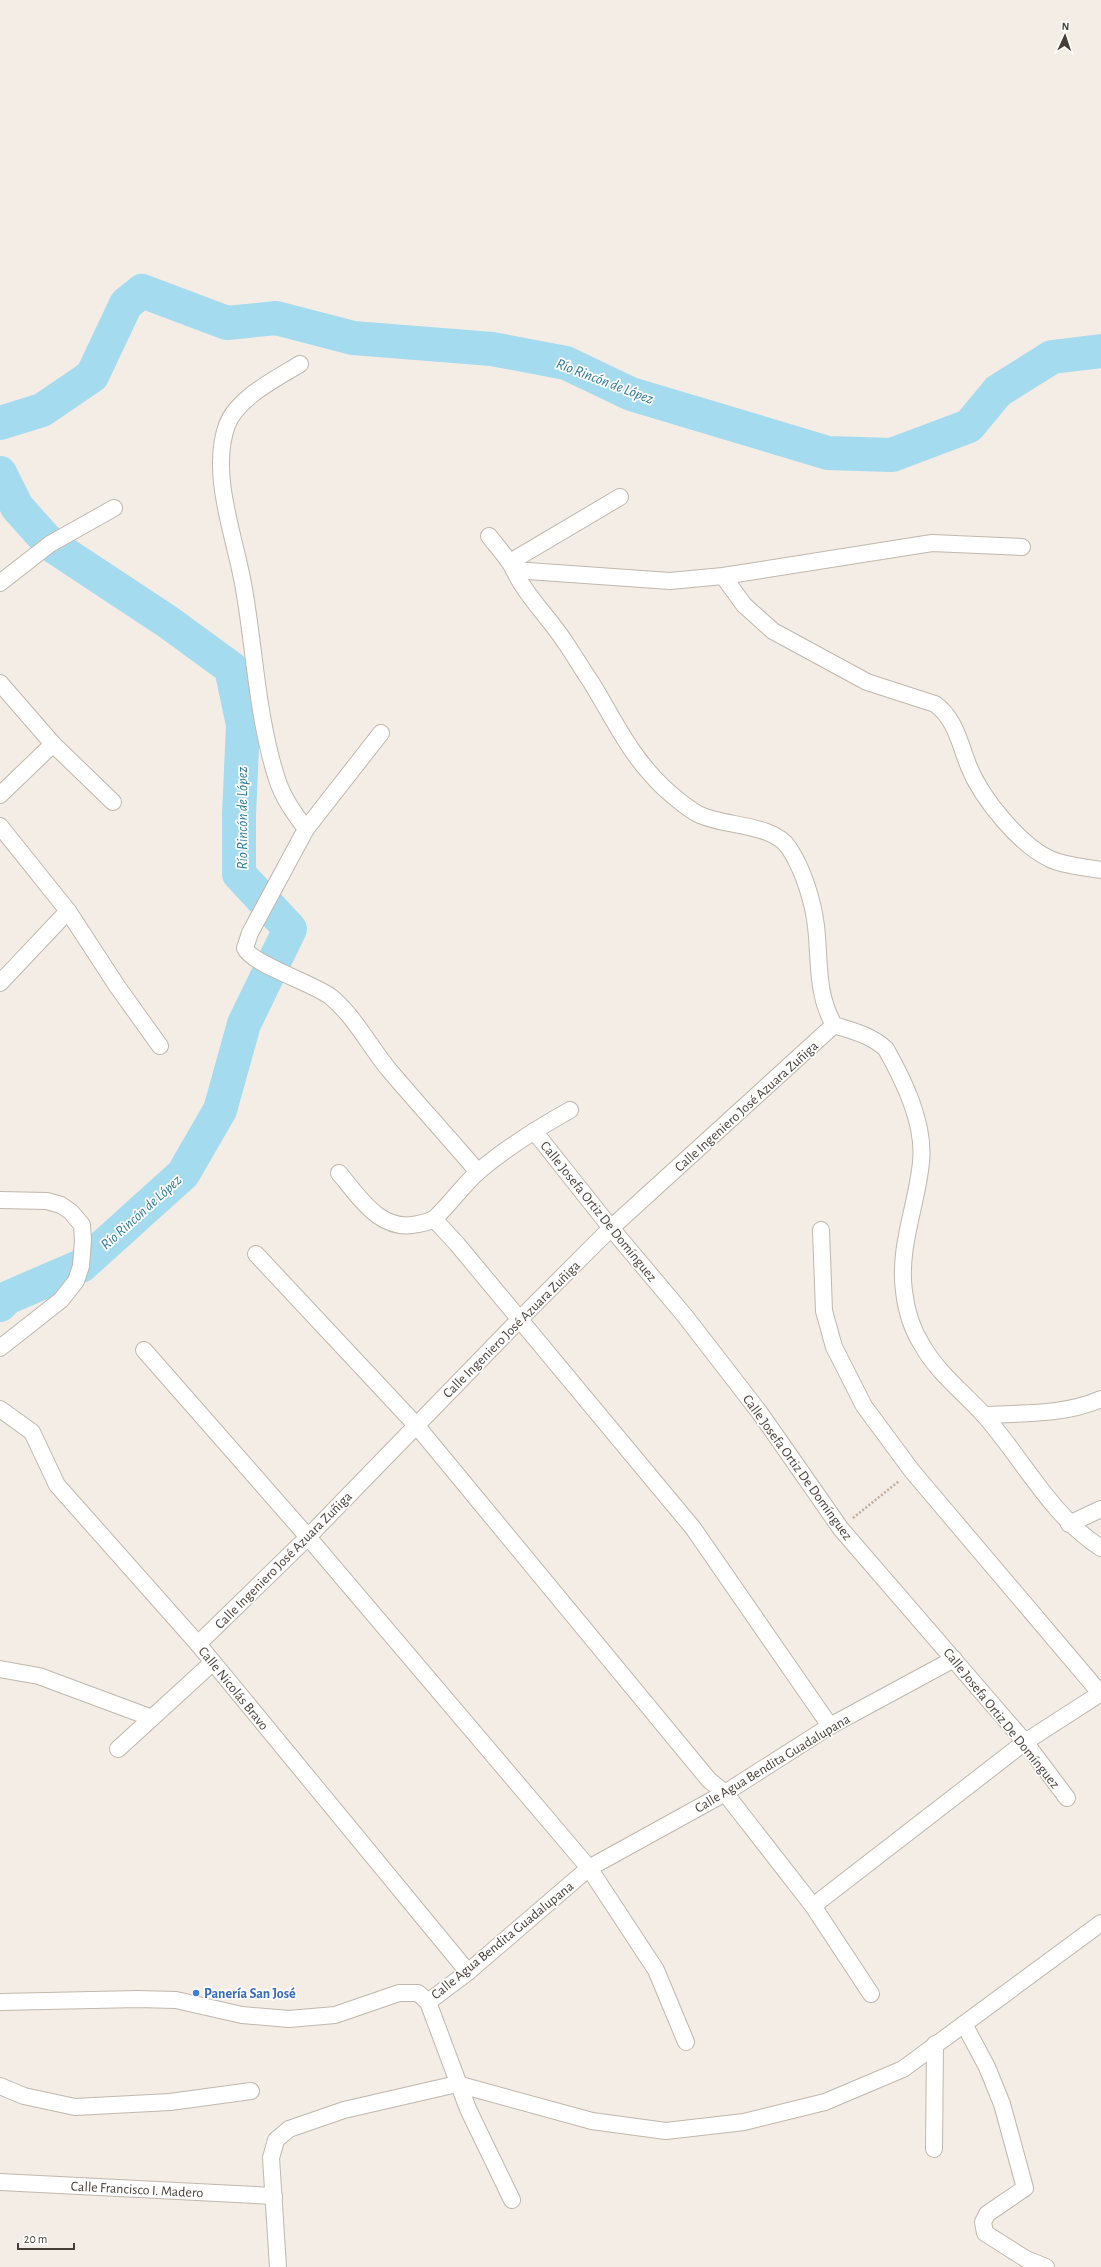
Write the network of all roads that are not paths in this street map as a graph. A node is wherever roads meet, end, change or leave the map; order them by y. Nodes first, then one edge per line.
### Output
1 (300, 364) dead end
2 (620, 497) dead end
3 (114, 508) dead end
4 (489, 536) dead end
5 (1022, 547) dead end
6 (512, 566) junction
7 (722, 576) junction
8 (0, 583) edge
9 (0, 683) edge
10 (381, 733) dead end
11 (53, 744) junction
12 (0, 795) edge
13 (113, 802) dead end
14 (0, 826) edge
15 (306, 829) junction
16 (1101, 870) edge
17 (68, 910) junction
18 (0, 983) edge
19 (834, 1025) junction
20 (160, 1046) dead end
21 (570, 1110) dead end
22 (534, 1131) junction
23 (478, 1172) junction
24 (339, 1173) dead end
25 (0, 1200) edge
26 (434, 1219) junction
27 (611, 1228) junction
28 (821, 1230) dead end
29 (256, 1254) dead end
30 (520, 1319) junction
31 (0, 1348) edge
32 (144, 1350) dead end
33 (1101, 1399) edge
34 (0, 1409) edge
35 (984, 1415) junction
36 (416, 1426) junction
37 (1101, 1509) edge
38 (1069, 1524) junction
39 (308, 1538) junction
40 (1101, 1548) edge
41 (198, 1644) junction
42 (954, 1659) junction
43 (212, 1663) junction
44 (0, 1669) edge
45 (1101, 1693) edge
46 (152, 1718) junction
47 (830, 1726) junction
48 (1025, 1742) junction
49 (118, 1749) dead end
50 (725, 1793) junction
51 (1067, 1798) dead end
52 (589, 1868) junction
53 (813, 1906) junction
54 (1101, 1923) edge
55 (468, 1972) junction
56 (871, 1994) dead end
57 (0, 2002) edge
58 (428, 2002) junction
59 (964, 2024) junction
60 (686, 2042) dead end
61 (935, 2044) junction
62 (458, 2084) junction
63 (0, 2086) edge
64 (251, 2091) dead end
65 (934, 2150) dead end
66 (0, 2182) edge
67 (274, 2196) junction
68 (512, 2200) dead end
69 (278, 2267) edge
70 (1046, 2267) edge

1 - 15 street
2 - 6 street
3 - 8 street
4 - 6 street
5 - 7 street
6 - 7 street
6 - 19 street
7 - 16 street
9 - 11 street
10 - 15 street
11 - 12 street
11 - 13 street
14 - 17 street
15 - 23 street
17 - 18 street
17 - 20 street
19 - 27 street, Calle Ingeniero José Azuara Zuñiga
19 - 35 street
21 - 22 street
22 - 23 street
22 - 27 street, Calle Josefa Ortiz De Domínguez
23 - 26 street
24 - 26 street
25 - 31 street
26 - 30 street
27 - 30 street, Calle Ingeniero José Azuara Zuñiga
27 - 42 street, Calle Josefa Ortiz De Domínguez
28 - 45 street
29 - 36 street
30 - 36 street, Calle Ingeniero José Azuara Zuñiga
30 - 47 street
32 - 39 street
33 - 35 street
34 - 41 street, Calle Nicolás Bravo
35 - 38 street
36 - 39 street, Calle Ingeniero José Azuara Zuñiga
36 - 50 street
37 - 38 street
38 - 40 street
39 - 41 street, Calle Ingeniero José Azuara Zuñiga
39 - 52 street
41 - 43 street, Calle Nicolás Bravo
42 - 47 street, Calle Agua Bendita Guadalupana
42 - 48 street, Calle Josefa Ortiz De Domínguez
43 - 46 street
43 - 55 street, Calle Nicolás Bravo
44 - 46 street
45 - 48 street
46 - 49 street
47 - 50 street, Calle Agua Bendita Guadalupana
48 - 51 street, Calle Josefa Ortiz De Domínguez
48 - 53 street
50 - 52 street, Calle Agua Bendita Guadalupana
50 - 53 street
52 - 55 street, Calle Agua Bendita Guadalupana
52 - 60 street
53 - 56 street
54 - 59 street
55 - 58 street, Calle Agua Bendita Guadalupana
57 - 58 street, Calle Agua Bendita Guadalupana
58 - 62 street
59 - 61 street
59 - 70 street
61 - 62 street
61 - 65 street
62 - 67 street
62 - 68 street
63 - 64 street
66 - 67 street, Calle Francisco I. Madero
67 - 69 street

